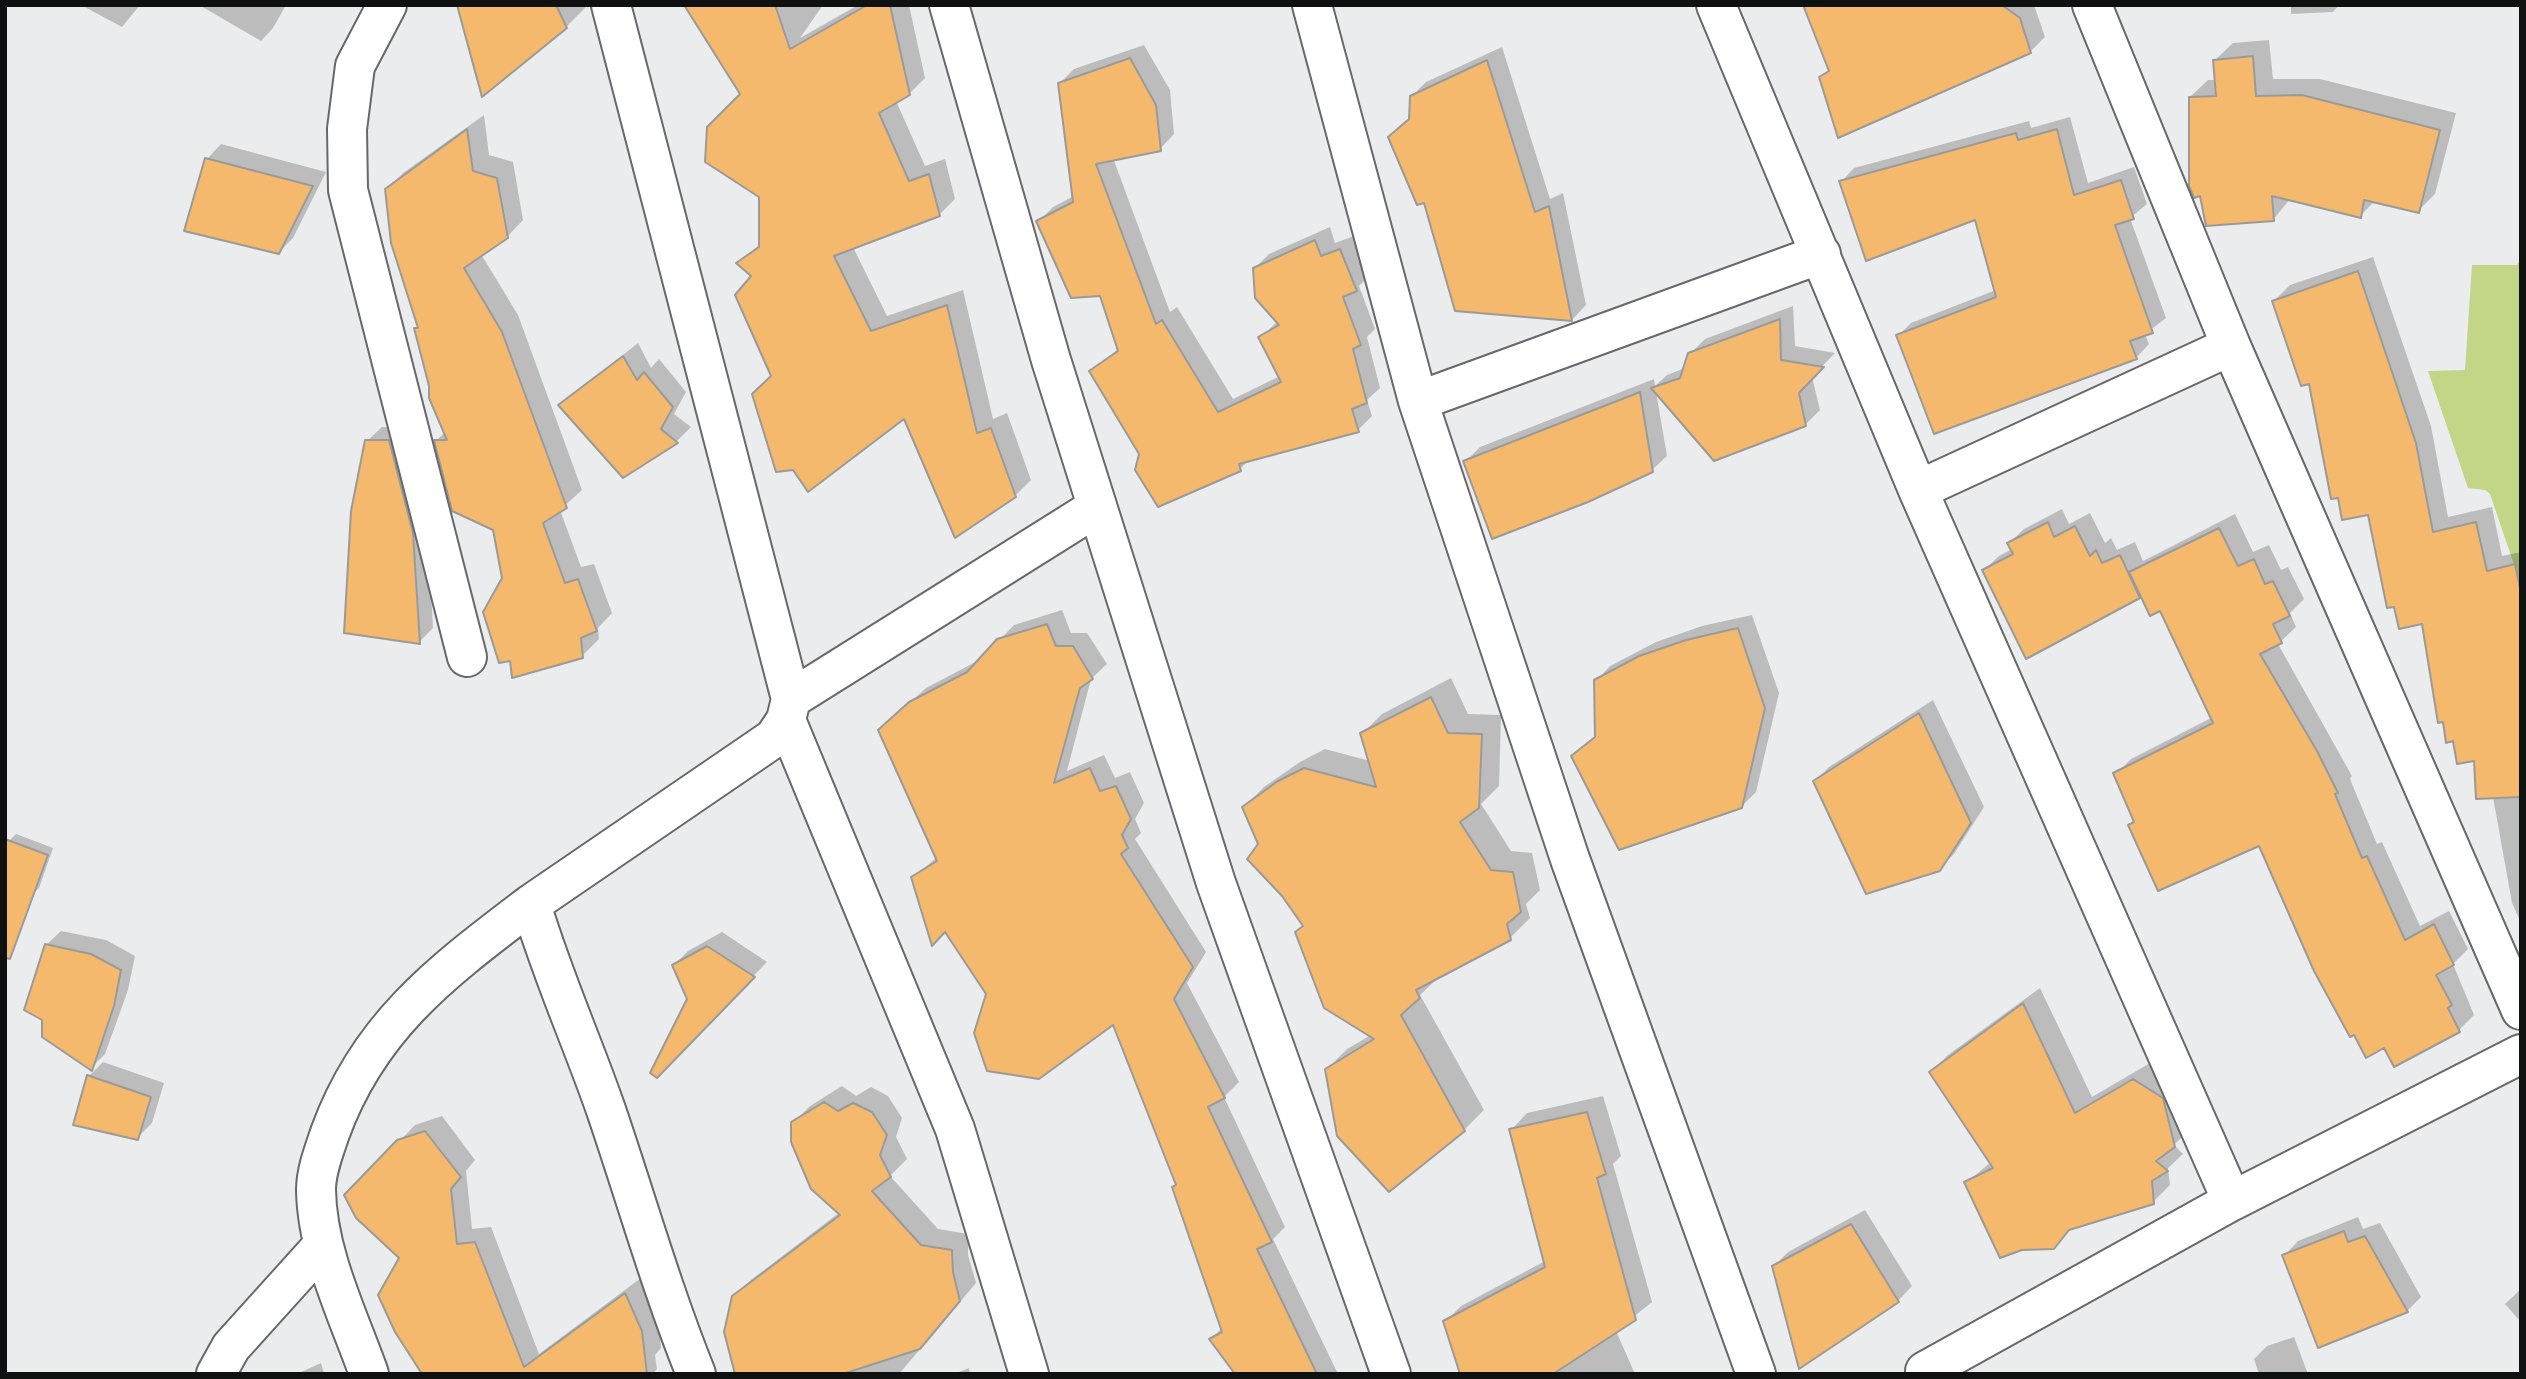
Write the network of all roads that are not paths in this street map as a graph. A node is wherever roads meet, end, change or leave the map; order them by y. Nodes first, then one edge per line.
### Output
1 (387, 5) edge
2 (611, 5) edge
3 (949, 5) edge
4 (1312, 5) edge
5 (1716, 5) edge
6 (2092, 5) edge
7 (1821, 254) junction
8 (2231, 346) junction
9 (1418, 401) junction
10 (1918, 490) junction
11 (1097, 507) junction
12 (467, 657) dead end
13 (789, 710) junction
14 (531, 904) junction
15 (2521, 1010) edge
16 (2521, 1054) edge
17 (2232, 1201) junction
18 (323, 1245) junction
19 (1925, 1371) dead end
20 (216, 1374) edge
21 (369, 1374) edge
22 (696, 1374) edge
23 (1029, 1374) edge
24 (1391, 1374) edge
25 (1756, 1374) edge

1 - 12 street
2 - 13 street
3 - 11 street
4 - 9 street
5 - 7 street
6 - 8 street
7 - 9 street
7 - 10 street
8 - 10 street
8 - 15 street
9 - 25 street
10 - 17 street
11 - 13 street
11 - 24 street
13 - 14 street
13 - 23 street
14 - 18 street
14 - 22 street
16 - 17 street
17 - 19 street
18 - 20 street
18 - 21 street

